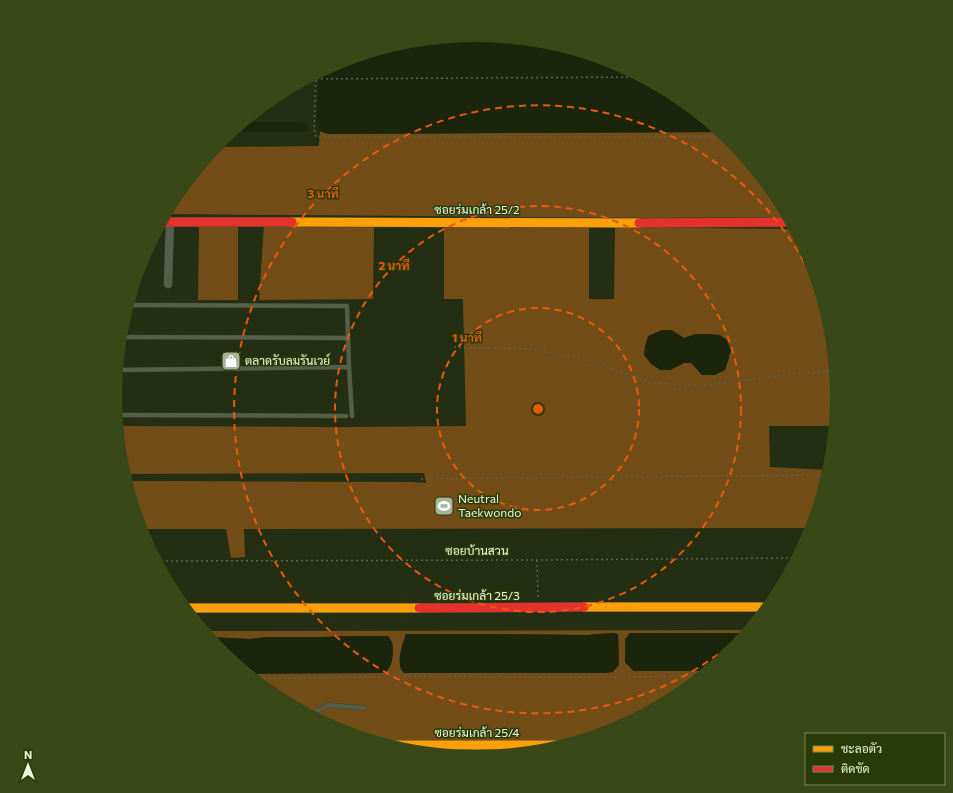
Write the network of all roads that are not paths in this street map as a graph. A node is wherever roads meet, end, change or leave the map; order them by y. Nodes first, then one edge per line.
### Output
1 (168, 222) edge
2 (785, 222) edge
3 (166, 225) edge
4 (168, 284) dead end
5 (134, 305) edge
6 (127, 337) edge
7 (348, 338) junction
8 (349, 367) junction
9 (123, 370) edge
10 (123, 415) edge
11 (346, 416) dead end
12 (352, 416) dead end
13 (761, 607) edge
14 (192, 608) edge
15 (364, 708) dead end
16 (315, 712) edge
17 (413, 745) edge
18 (540, 745) edge

1 - 2 street, ซอยร่มเกล้า 25/2
3 - 4 street
5 - 7 lane
6 - 7 lane
7 - 8 lane
8 - 9 lane
8 - 12 lane
10 - 11 lane
13 - 14 street, ซอยร่มเกล้า 25/3
15 - 16 lane
17 - 18 street, ซอยร่มเกล้า 25/4

